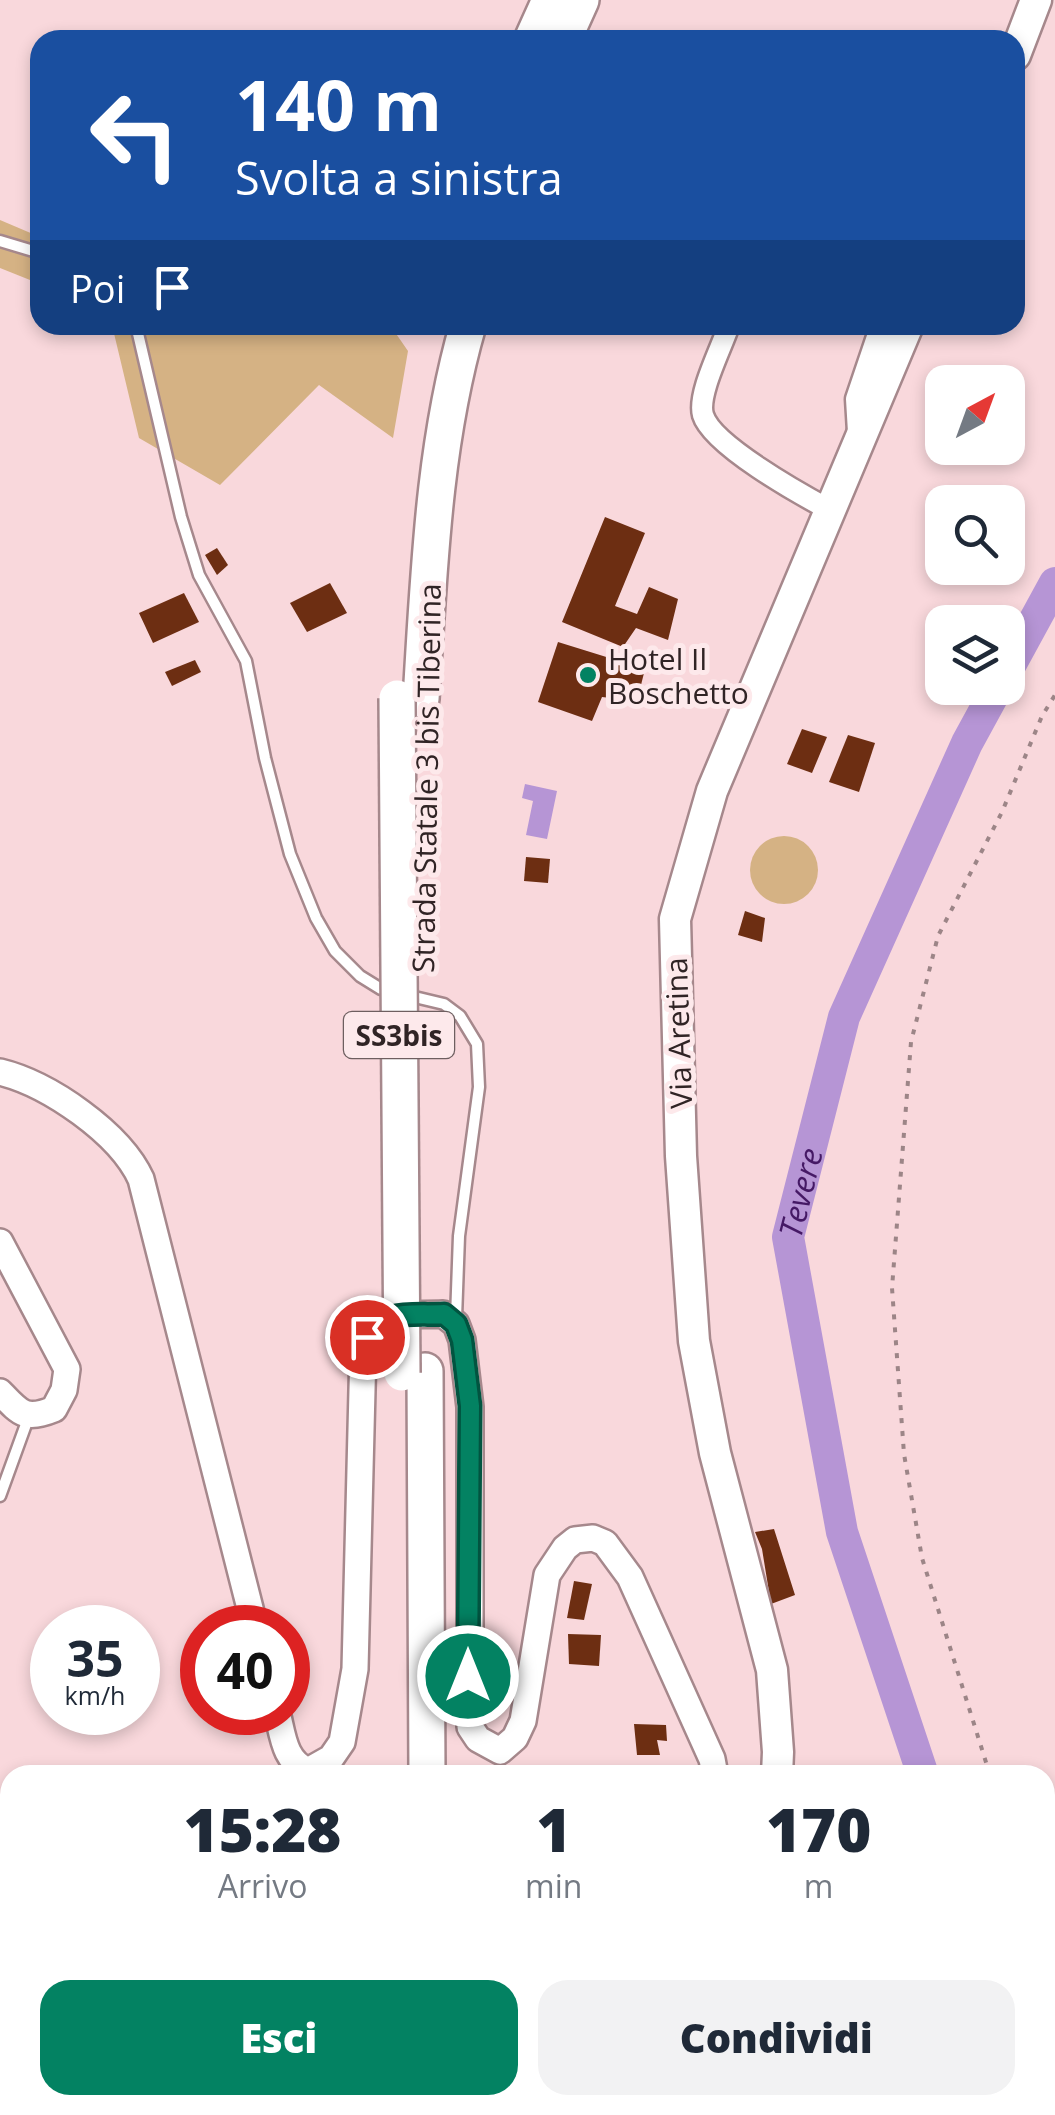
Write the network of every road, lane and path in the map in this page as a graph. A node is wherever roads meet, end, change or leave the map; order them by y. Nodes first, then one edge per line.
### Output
1 (550, 0) edge
2 (582, 0) edge
3 (1036, 0) edge
4 (536, 30) edge
5 (568, 30) edge
6 (1025, 30) edge
7 (0, 240) edge
8 (30, 250) edge
9 (138, 335) edge
10 (442, 335) edge
11 (465, 335) edge
12 (725, 335) edge
13 (878, 335) edge
14 (904, 335) edge
15 (858, 439) junction
16 (828, 509) junction
17 (1055, 696) edge
18 (409, 698) junction
19 (0, 1072) edge
20 (0, 1242) edge
21 (456, 1324) junction
22 (413, 1372) junction
23 (0, 1392) edge
24 (30, 1415) junction
25 (0, 1496) edge
26 (250, 1605) edge
27 (283, 1735) edge
28 (296, 1765) edge
29 (319, 1765) edge
30 (404, 1765) edge
31 (427, 1765) edge
32 (713, 1765) edge
33 (777, 1765) edge
34 (987, 1765) edge

1 - 4 highway
2 - 5 highway
3 - 6 main road
7 - 8 lane
9 - 21 lane
10 - 18 highway, Strada Statale 3 bis Tiberina / SS3bis
11 - 18 highway, Strada Statale 3 bis Tiberina / SS3bis
12 - 16 street
13 - 15 street
14 - 15 main road, Via Aretina
15 - 16 main road, Via Aretina
16 - 33 main road, Via Aretina
17 - 34 path
18 - 22 highway, Strada Statale 3 bis Tiberina / SS3bis
19 - 26 street
20 - 24 street
21 - 29 street
21 - 32 street
22 - 30 highway, Strada Statale 3 bis Tiberina / SS3bis
22 - 31 highway, Strada Statale 3 bis Tiberina / SS3bis
23 - 24 street
24 - 25 lane
27 - 28 street

